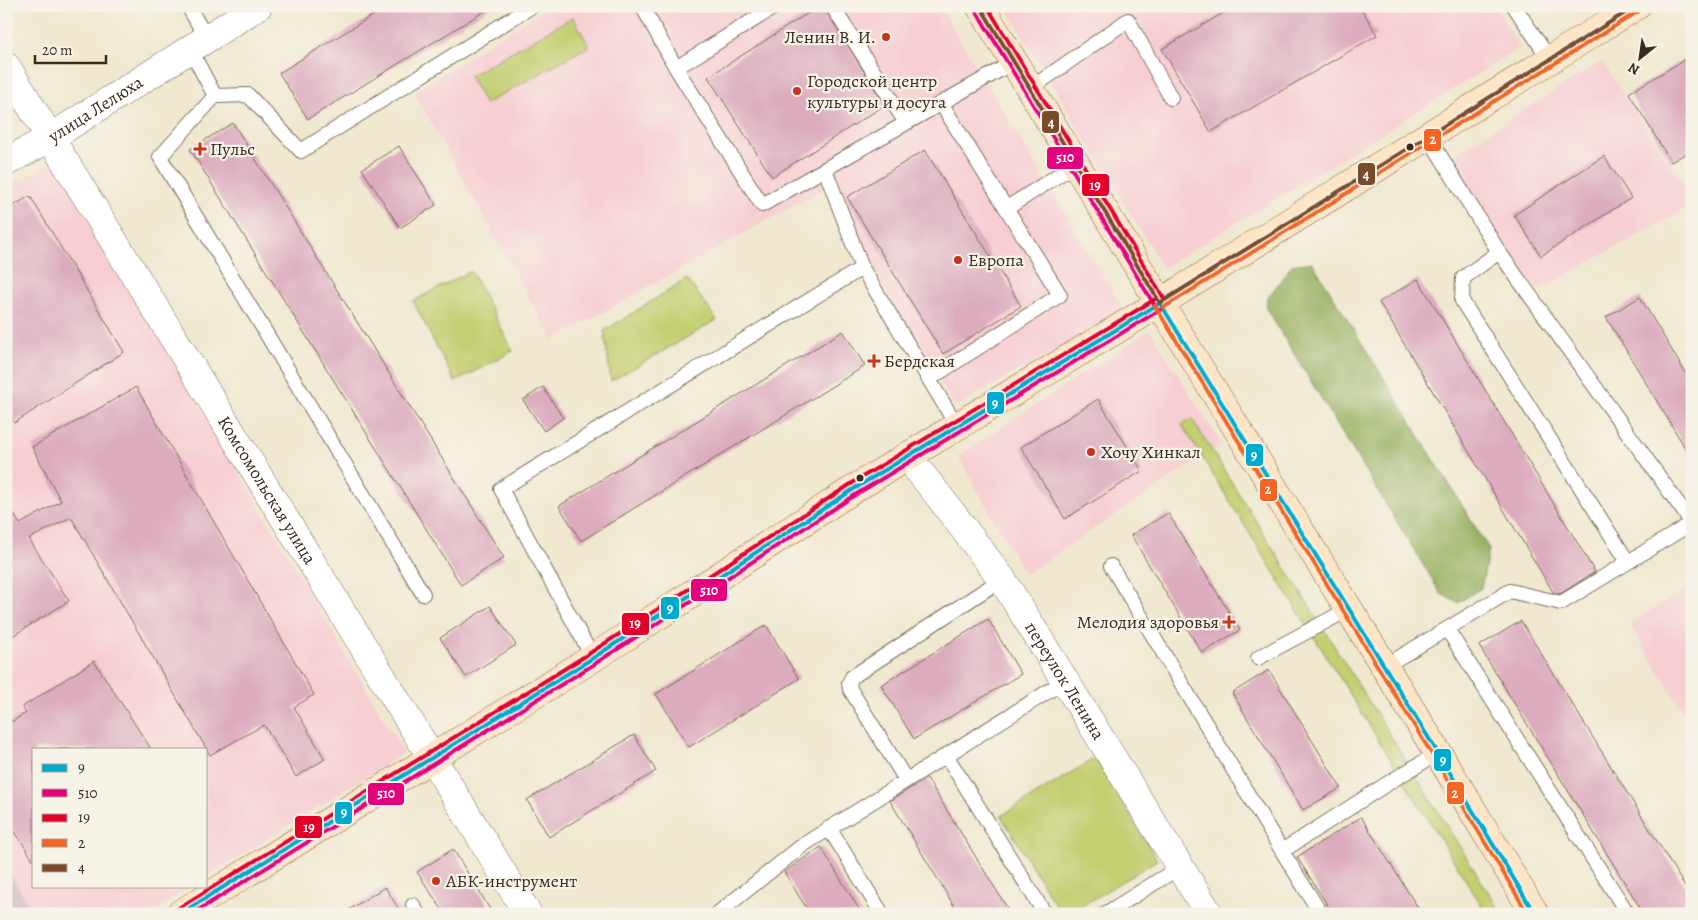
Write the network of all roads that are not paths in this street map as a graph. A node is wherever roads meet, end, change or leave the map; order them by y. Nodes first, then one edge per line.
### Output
1 (188, 6) edge
2 (258, 6) edge
3 (532, 6) edge
4 (642, 6) edge
5 (776, 6) edge
6 (832, 6) edge
7 (980, 6) edge
8 (1514, 6) edge
9 (1636, 6) edge
10 (199, 44) junction
11 (1550, 60) junction
12 (1014, 62) junction
13 (6, 66) edge
14 (676, 68) junction
15 (1030, 90) junction
16 (215, 96) junction
17 (1171, 98) dead end
18 (942, 103) junction
19 (906, 123) junction
20 (1428, 136) junction
21 (50, 138) junction
22 (6, 162) edge
23 (1076, 164) junction
24 (825, 169) junction
25 (1007, 208) junction
26 (1499, 252) junction
27 (862, 268) junction
28 (1160, 303) junction
29 (929, 379) junction
30 (957, 426) junction
31 (907, 456) junction
32 (1628, 562) junction
33 (1111, 566) dead end
34 (1002, 579) junction
35 (424, 594) dead end
36 (1350, 610) junction
37 (1447, 629) junction
38 (594, 658) junction
39 (1258, 658) dead end
40 (1385, 666) junction
41 (1065, 681) junction
42 (1438, 753) junction
43 (946, 755) junction
44 (433, 758) junction
45 (906, 780) junction
46 (829, 828) junction
47 (1282, 851) junction
48 (1180, 867) junction
49 (209, 907) edge
50 (527, 913) edge
51 (180, 914) edge
52 (717, 914) edge
53 (882, 914) edge
54 (1045, 914) edge
55 (1105, 914) edge
56 (1209, 914) edge
57 (1321, 914) edge
58 (1534, 914) edge
59 (1628, 914) edge

1 - 10 lane
2 - 10 street, улица Лелюха
3 - 16 lane
4 - 14 lane
5 - 14 lane
6 - 19 lane
7 - 12 main road
8 - 11 lane
9 - 11 main road
10 - 16 lane
10 - 21 street, улица Лелюха
11 - 20 main road
12 - 15 main road
12 - 18 lane
13 - 21 street, Комсомольская улица
14 - 24 lane
15 - 17 lane
15 - 23 main road
16 - 35 lane
18 - 19 lane
18 - 25 lane
19 - 24 lane
20 - 26 lane
20 - 28 main road
21 - 22 street, улица Лелюха
21 - 44 street, Комсомольская улица
23 - 25 lane
23 - 28 main road
24 - 27 lane
25 - 29 lane
26 - 32 lane
26 - 32 lane
27 - 29 lane
27 - 38 lane
28 - 30 main road
28 - 36 main road
29 - 30 lane
30 - 31 main road
31 - 34 street, переулок Ленина
31 - 38 main road
32 - 37 lane
33 - 47 lane
34 - 41 street, переулок Ленина
34 - 45 lane
36 - 39 lane
36 - 40 main road
37 - 40 lane
37 - 59 lane
38 - 44 main road
40 - 42 main road
41 - 43 lane
41 - 48 street, переулок Ленина
42 - 47 lane
42 - 58 main road
43 - 45 lane
43 - 54 lane
44 - 49 main road
44 - 50 street, Комсомольская улица
45 - 46 lane
46 - 52 lane
46 - 53 lane
47 - 57 lane
48 - 55 lane
48 - 56 street, переулок Ленина
49 - 51 main road

